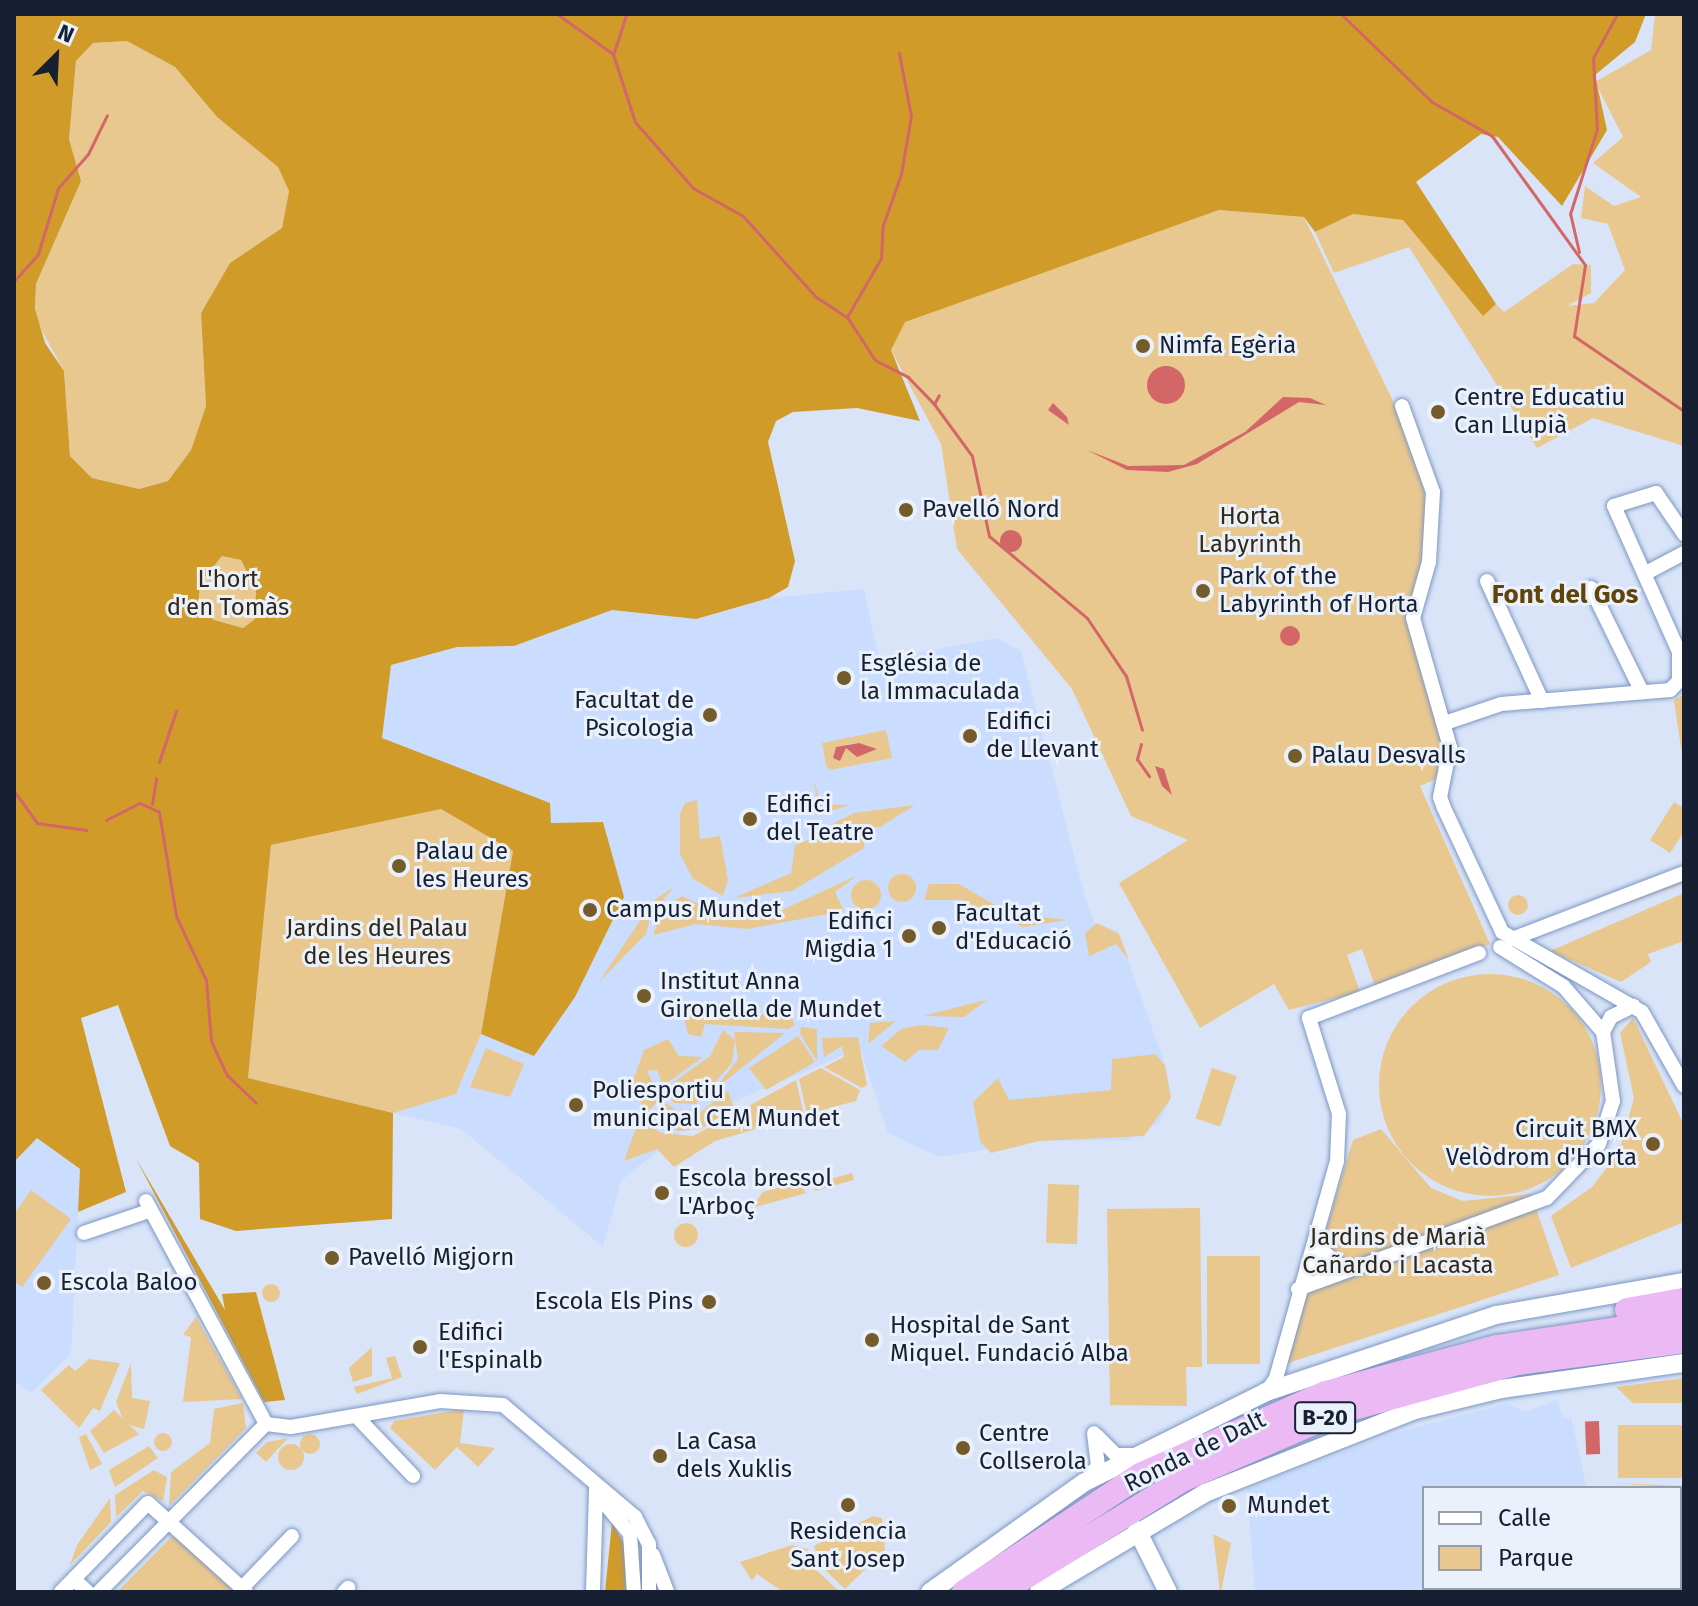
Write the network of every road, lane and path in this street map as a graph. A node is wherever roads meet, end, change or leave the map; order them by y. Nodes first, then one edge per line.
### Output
1 (1402, 406) dead end
2 (1684, 534) edge
3 (1684, 553) edge
4 (1646, 573) junction
5 (1487, 581) dead end
6 (1591, 588) dead end
7 (1642, 692) junction
8 (1542, 701) junction
9 (1445, 723) junction
10 (1684, 873) edge
11 (1506, 943) junction
12 (1479, 953) dead end
13 (1633, 1006) junction
14 (1603, 1032) junction
15 (1684, 1086) edge
16 (1318, 1232) junction
17 (84, 1233) dead end
18 (1347, 1271) junction
19 (1684, 1282) edge
20 (1298, 1289) junction
21 (1684, 1300) edge
22 (1684, 1319) edge
23 (1684, 1341) edge
24 (1490, 1349) junction
25 (1684, 1363) edge
26 (1266, 1392) junction
27 (358, 1418) junction
28 (266, 1424) junction
29 (1132, 1455) junction
30 (413, 1476) dead end
31 (1085, 1482) junction
32 (596, 1489) junction
33 (167, 1520) junction
34 (1137, 1530) junction
35 (292, 1536) dead end
36 (649, 1544) junction
37 (75, 1580) junction
38 (244, 1590) edge
39 (61, 1592) edge
40 (88, 1592) edge
41 (99, 1592) edge
42 (593, 1592) edge
43 (634, 1592) edge
44 (649, 1592) edge
45 (667, 1592) edge
46 (930, 1592) edge
47 (964, 1592) edge
48 (1001, 1592) edge
49 (1039, 1592) edge
50 (1168, 1592) edge

1 - 9 street
2 - 4 street
3 - 4 street
4 - 7 street
5 - 8 street
6 - 7 street
7 - 8 street
8 - 9 street
9 - 11 street
10 - 11 street
11 - 13 street
11 - 14 street
12 - 16 street
13 - 14 street
13 - 15 street
14 - 18 street
16 - 18 street
16 - 20 street
17 - 28 street
18 - 20 street
19 - 26 street
20 - 26 street
21 - 24 highway
22 - 24 highway, Ronda de Dalt / B-20
23 - 48 highway, Ronda de Dalt / B-20
24 - 47 highway, Ronda de Dalt / B-20
25 - 34 street
26 - 29 street
27 - 28 street
27 - 30 street
27 - 32 street
28 - 33 street
29 - 31 street
29 - 31 street
31 - 46 street
32 - 36 street
32 - 42 street
32 - 43 street
33 - 37 street
33 - 38 street
33 - 41 street
34 - 49 street
34 - 50 street
35 - 38 street
36 - 44 street
36 - 45 street
37 - 39 street
37 - 40 street

